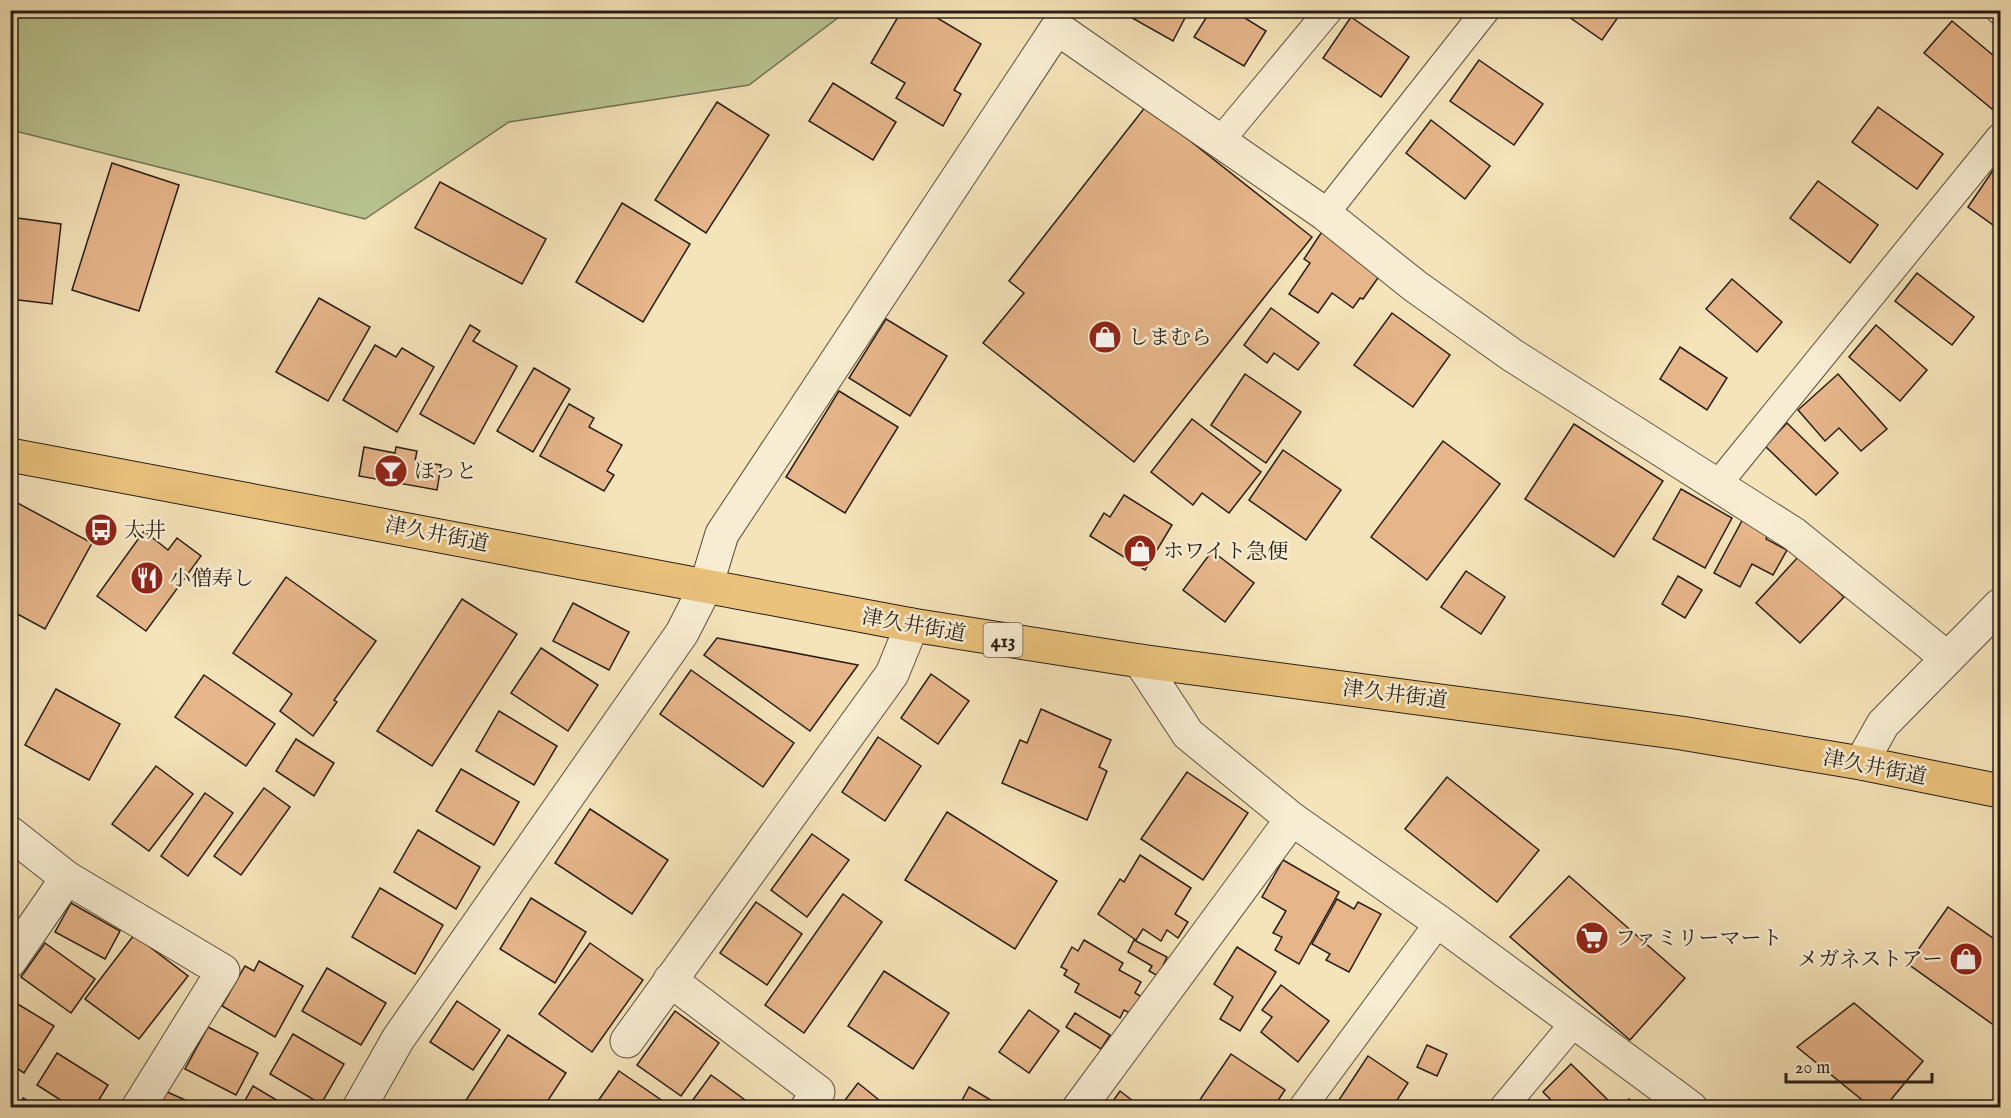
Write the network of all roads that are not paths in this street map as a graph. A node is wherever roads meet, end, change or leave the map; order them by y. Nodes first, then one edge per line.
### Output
1 (1329, 10) edge
2 (1486, 10) edge
3 (2001, 137) edge
4 (1221, 140) junction
5 (1325, 214) junction
6 (10, 455) edge
7 (1718, 484) junction
8 (706, 586) junction
9 (2001, 605) edge
10 (912, 625) junction
11 (1946, 657) junction
12 (1140, 661) junction
13 (1861, 763) junction
14 (2001, 791) edge
15 (1292, 819) junction
16 (10, 833) edge
17 (67, 878) junction
18 (1439, 921) junction
19 (10, 961) edge
20 (670, 980) junction
21 (1574, 1023) junction
22 (627, 1041) dead end
23 (138, 1107) edge
24 (359, 1107) edge
25 (807, 1107) edge
26 (1079, 1107) edge
27 (1302, 1107) edge
28 (1503, 1107) edge
29 (1690, 1107) edge

1 - 4 lane
2 - 5 lane
3 - 7 lane
4 - 5 street
4 - 8 street
5 - 7 street
6 - 8 highway, 津久井街道 / 413
7 - 11 street
8 - 10 highway, 津久井街道 / 413
8 - 24 street
9 - 11 street
10 - 12 highway, 津久井街道 / 413
10 - 20 street
11 - 13 street
12 - 13 highway, 津久井街道 / 413
12 - 15 street
13 - 14 highway, 津久井街道 / 413
15 - 18 street
15 - 26 street
16 - 17 street
17 - 19 street
17 - 23 street
18 - 21 street
18 - 27 lane
20 - 22 street
20 - 25 street
21 - 28 lane
21 - 29 street

